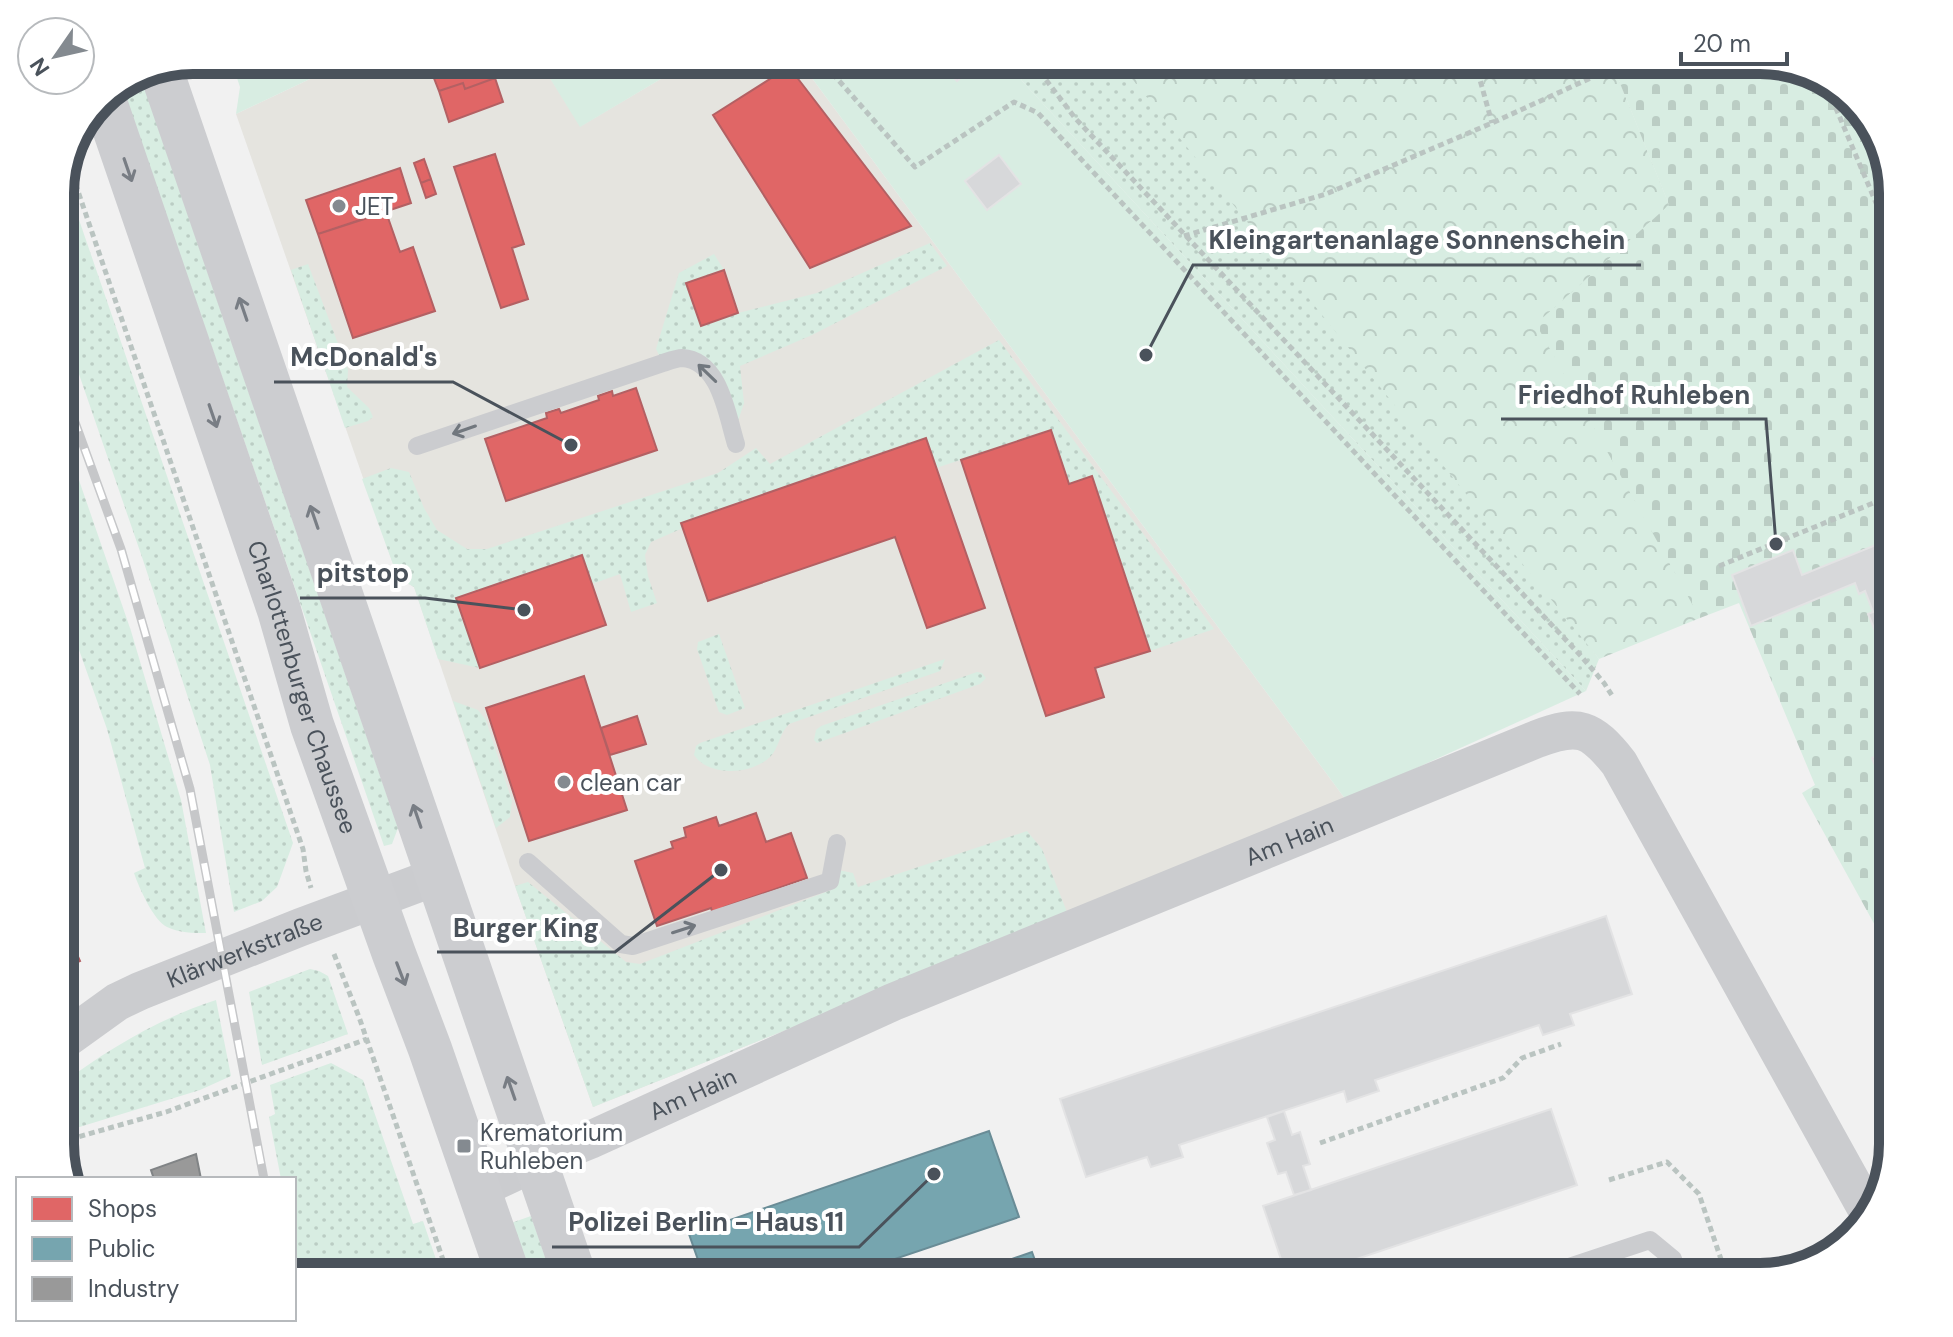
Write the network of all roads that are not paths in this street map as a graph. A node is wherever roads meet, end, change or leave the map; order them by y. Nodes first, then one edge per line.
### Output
1 (164, 78) edge
2 (108, 111) edge
3 (736, 444) dead end
4 (417, 446) dead end
5 (837, 843) dead end
6 (528, 862) dead end
7 (438, 876) junction
8 (374, 901) junction
9 (74, 1033) edge
10 (536, 1162) junction
11 (479, 1189) junction
12 (1863, 1203) edge
13 (504, 1263) edge
14 (570, 1263) edge
15 (1581, 1263) edge
16 (1674, 1263) edge

7 -> 1 main road
2 -> 8 main road, Charlottenburger Chaussee
3 -> 4 lane
6 -> 5 lane
7 - 8 street, Klärwerkstraße
10 -> 7 main road
8 - 9 street, Klärwerkstraße
8 -> 11 main road, Charlottenburger Chaussee
10 - 11 street, Am Hain
10 - 12 street, Am Hain
10 - 14 main road
11 - 13 main road, Charlottenburger Chaussee
15 - 16 lane

